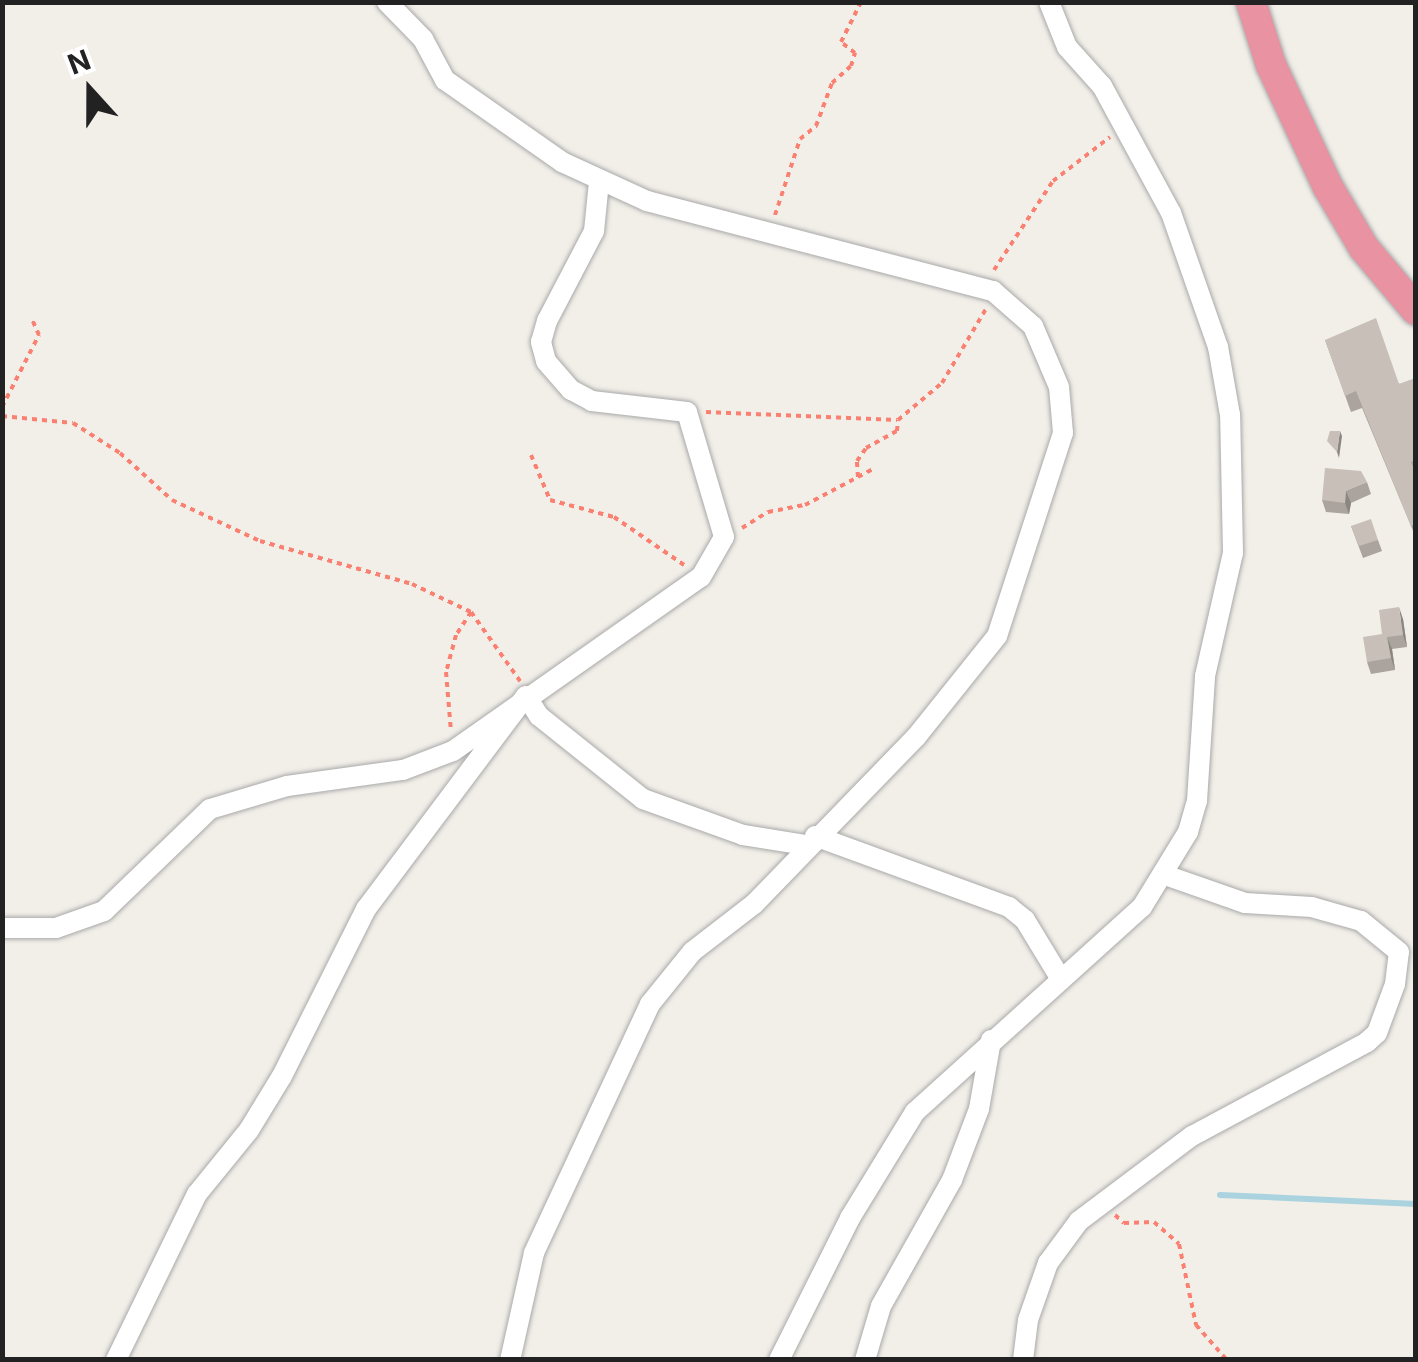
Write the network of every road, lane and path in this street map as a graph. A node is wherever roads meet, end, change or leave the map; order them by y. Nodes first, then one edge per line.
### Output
1 (387, 2) edge
2 (453, 2) edge
3 (465, 2) edge
4 (860, 2) edge
5 (1048, 2) edge
6 (1251, 2) edge
7 (1124, 128) junction
8 (598, 182) junction
9 (770, 229) junction
10 (989, 289) junction
11 (1416, 310) edge
12 (31, 317) dead end
13 (2, 407) edge
14 (687, 412) junction
15 (2, 416) edge
16 (898, 420) junction
17 (531, 455) dead end
18 (873, 469) dead end
19 (858, 477) junction
20 (724, 537) junction
21 (701, 577) junction
22 (471, 612) junction
23 (526, 696) junction
24 (453, 751) junction
25 (810, 841) junction
26 (1165, 875) junction
27 (2, 928) edge
28 (1408, 949) edge
29 (1060, 976) junction
30 (991, 1040) junction
31 (1101, 1201) junction
32 (116, 1360) edge
33 (510, 1360) edge
34 (778, 1360) edge
35 (865, 1360) edge
36 (1023, 1360) edge
37 (1227, 1360) edge

1 - 8 street
2 - 3 path
4 - 9 path
5 - 7 street
6 - 11 highway
7 - 10 path
7 - 26 street
8 - 9 street
8 - 14 street
9 - 10 street
10 - 16 path
10 - 25 street
12 - 13 path
14 - 16 path
14 - 20 street
15 - 22 path
16 - 19 path
17 - 21 path
18 - 19 path
19 - 20 path
20 - 21 street
21 - 23 street
22 - 23 path
22 - 24 path
23 - 24 street
23 - 25 street
23 - 32 street
24 - 27 street
25 - 29 street
25 - 33 street
26 - 28 street
26 - 29 street
28 - 31 street
29 - 30 street
30 - 34 street
30 - 35 street
31 - 36 street
31 - 37 path

